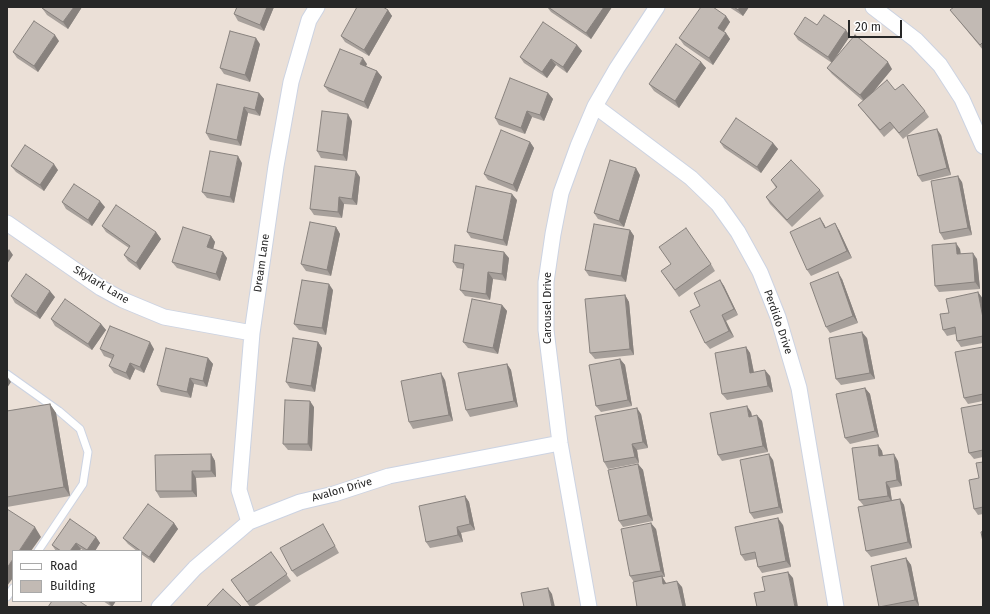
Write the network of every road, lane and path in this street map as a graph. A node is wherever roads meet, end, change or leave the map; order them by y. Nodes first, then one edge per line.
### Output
1 (317, 7) edge
2 (657, 7) edge
3 (873, 7) edge
4 (594, 106) junction
5 (983, 146) edge
6 (7, 223) edge
7 (252, 333) junction
8 (7, 374) edge
9 (560, 443) junction
10 (249, 522) junction
11 (39, 550) edge
12 (159, 607) edge
13 (589, 607) edge
14 (836, 607) edge

1 - 7 street, Dream Lane
2 - 4 street, Carousel Drive
3 - 5 street
4 - 9 street, Carousel Drive
4 - 14 street, Perdido Drive
6 - 7 street, Skylark Lane
7 - 10 street, Dream Lane
8 - 11 lane
9 - 10 street, Avalon Drive
9 - 13 street, Carousel Drive
10 - 12 street, Avalon Drive

